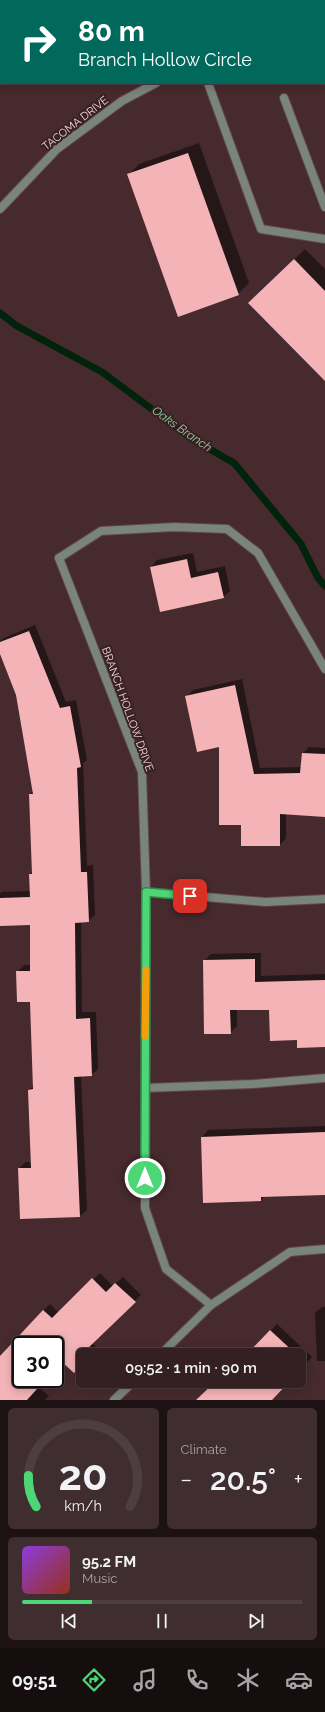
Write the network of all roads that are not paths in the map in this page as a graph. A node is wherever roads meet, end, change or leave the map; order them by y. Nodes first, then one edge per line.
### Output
1 (154, 84) edge
2 (208, 84) edge
3 (284, 98) dead end
4 (325, 207) edge
5 (0, 209) edge
6 (325, 239) edge
7 (325, 669) edge
8 (146, 892) junction
9 (325, 900) edge
10 (325, 1078) edge
11 (145, 1088) junction
12 (325, 1249) edge
13 (211, 1305) junction
14 (167, 1348) edge
15 (127, 1388) edge
16 (114, 1400) edge

1 - 5 street, TACOMA DRIVE
2 - 6 street
3 - 4 street
7 - 8 street, BRANCH HOLLOW DRIVE
8 - 9 street
8 - 11 street, BRANCH HOLLOW DRIVE
10 - 11 street
11 - 13 street, BRANCH HOLLOW DRIVE
12 - 13 street
13 - 14 street
15 - 16 street

